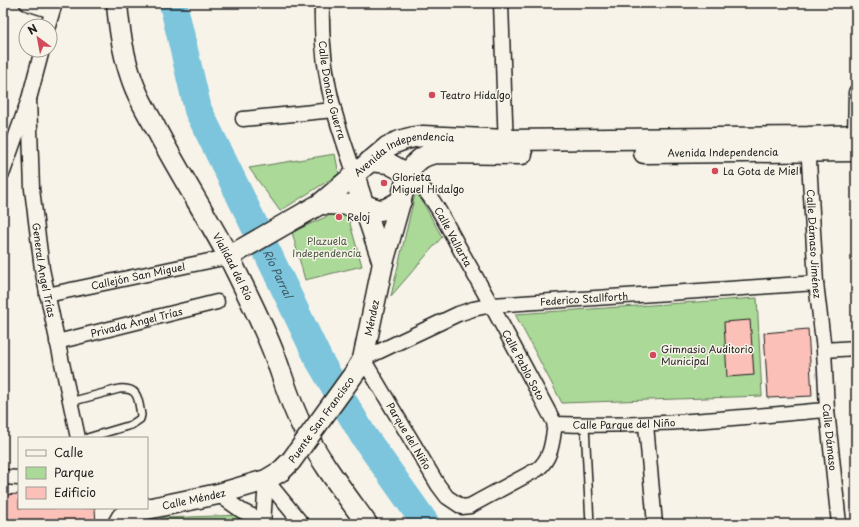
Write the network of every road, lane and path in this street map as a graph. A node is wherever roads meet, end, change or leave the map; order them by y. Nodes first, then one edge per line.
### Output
1 (27, 3) edge
2 (117, 3) edge
3 (322, 3) edge
4 (501, 3) edge
5 (54, 7) edge
6 (51, 18) edge
7 (40, 58) edge
8 (856, 92) edge
9 (29, 99) junction
10 (334, 110) junction
11 (243, 119) dead end
12 (856, 140) edge
13 (808, 144) junction
14 (506, 147) junction
15 (370, 161) junction
16 (3, 172) edge
17 (408, 174) junction
18 (356, 175) junction
19 (401, 201) junction
20 (320, 204) junction
21 (364, 205) junction
22 (236, 252) junction
23 (383, 262) junction
24 (816, 283) junction
25 (47, 295) junction
26 (217, 302) dead end
27 (492, 305) junction
28 (57, 342) junction
29 (856, 348) edge
30 (824, 350) junction
31 (360, 365) junction
32 (70, 402) junction
33 (827, 410) junction
34 (555, 424) junction
35 (586, 425) junction
36 (646, 425) junction
37 (78, 437) edge
38 (90, 437) edge
39 (3, 477) edge
40 (18, 478) edge
41 (266, 480) junction
42 (218, 494) junction
43 (147, 509) edge
44 (148, 509) edge
45 (118, 516) edge
46 (263, 523) edge
47 (302, 524) edge
48 (367, 524) edge
49 (590, 524) edge
50 (655, 524) edge
51 (839, 524) edge

1 - 5 street
2 - 22 main road, Vialidad del Río
3 - 10 street, Calle Donato Guerra
4 - 14 street
5 - 6 street
7 - 9 street
8 - 12 street
9 - 16 street
9 - 25 street, General Angel Trías
10 - 11 street
10 - 18 street, Calle Donato Guerra
12 - 13 main road, Avenida Independencia
13 - 14 main road, Avenida Independencia
13 - 24 street, Calle Dámaso Jiménez
14 - 15 main road, Avenida Independencia
14 - 17 main road, Avenida Independencia
15 - 17 main road
15 - 18 main road, Avenida Independencia
17 - 19 main road, Avenida Independencia
17 - 27 street, Calle Vallarta
18 - 20 main road
18 - 21 main road, Avenida Independencia
19 - 21 main road
19 - 23 main road, Avenida Independencia
20 - 21 main road
20 - 22 main road
21 - 23 main road, Avenida Independencia
22 - 25 street, Callejón San Miguel
22 - 48 main road, Vialidad del Río
23 - 31 main road, Méndez
24 - 27 street, Federico Stallforth
24 - 30 street, Calle Dámaso Jiménez
25 - 28 street, General Angel Trías
26 - 28 street, Privada Ángel Trías
27 - 31 street, Federico Stallforth
27 - 34 street, Calle Pablo Soto
28 - 32 street, General Angel Trías
29 - 30 street
30 - 33 street, Calle Dámaso
31 - 34 street, Parque del Niño
31 - 41 main road, Puente San Francisco, bridge
32 - 37 street, General Angel Trías
32 - 38 lane
33 - 36 street, Calle Parque del Niño
33 - 51 street, Calle Dámaso
34 - 35 street, Calle Parque del Niño
35 - 36 street, Calle Parque del Niño
35 - 49 lane
36 - 50 street
39 - 40 street
41 - 42 main road, Calle Méndez
41 - 46 street
41 - 47 street
42 - 44 main road, Calle Méndez
42 - 46 street
43 - 45 main road, Calle Méndez

